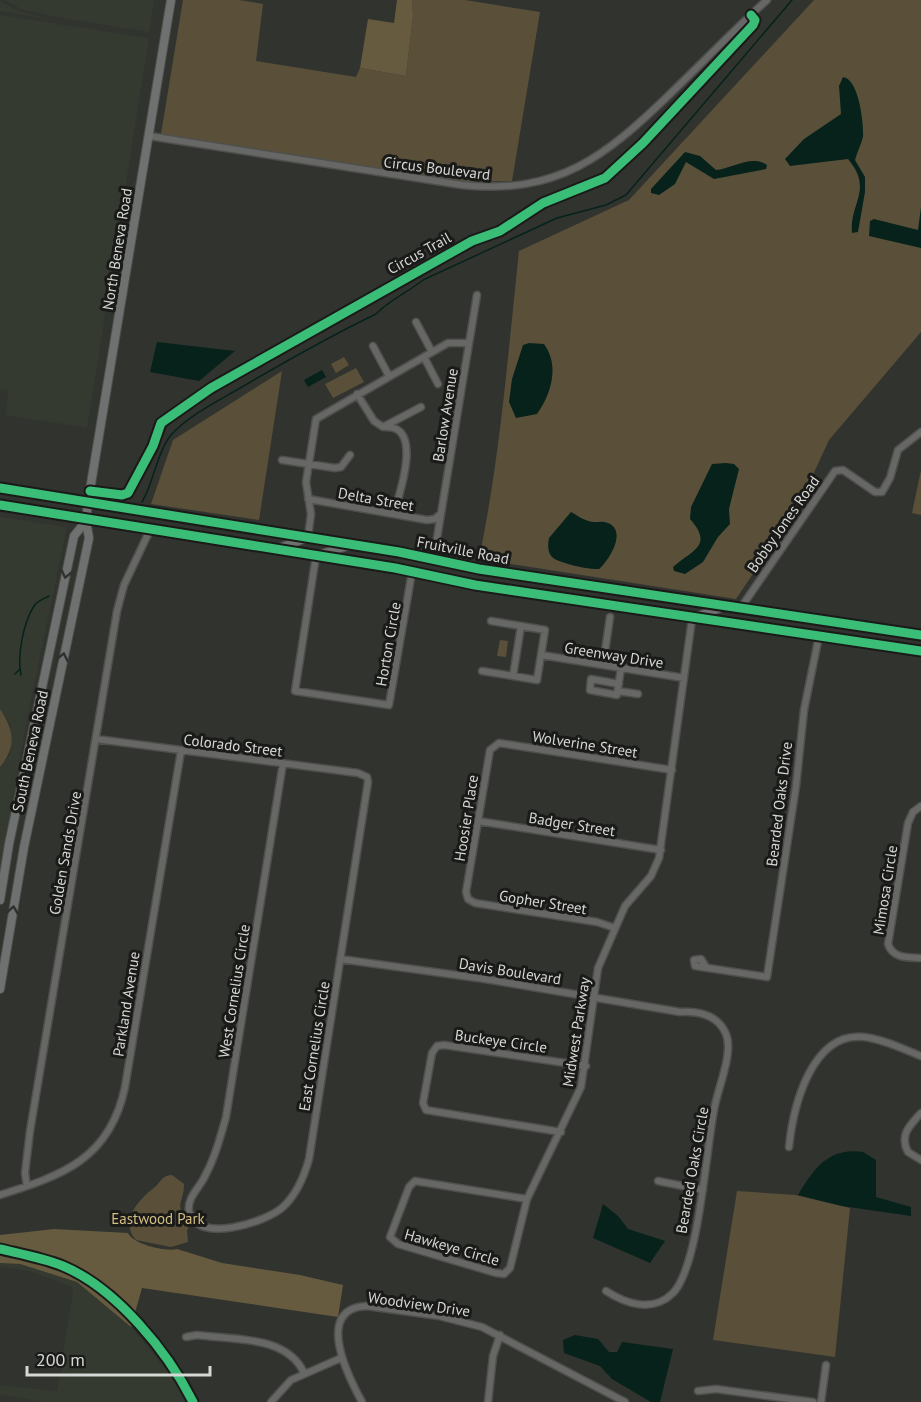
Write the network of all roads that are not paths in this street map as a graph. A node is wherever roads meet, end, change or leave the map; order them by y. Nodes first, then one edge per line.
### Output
1 (171, 0) edge
2 (767, 0) edge
3 (149, 136) junction
4 (477, 295) dead end
5 (416, 322) dead end
6 (468, 343) junction
7 (373, 346) dead end
8 (432, 352) junction
9 (424, 357) junction
10 (389, 376) junction
11 (438, 384) dead end
12 (357, 393) junction
13 (421, 407) dead end
14 (386, 427) junction
15 (921, 432) edge
16 (350, 455) dead end
17 (282, 460) dead end
18 (309, 465) junction
19 (0, 489) edge
20 (308, 499) junction
21 (88, 502) junction
22 (0, 505) edge
23 (394, 513) junction
24 (438, 516) junction
25 (86, 520) junction
26 (150, 530) junction
27 (308, 537) junction
28 (437, 538) dead end
29 (352, 544) junction
30 (276, 549) junction
31 (315, 556) junction
32 (412, 572) junction
33 (724, 607) junction
34 (740, 609) junction
35 (610, 617) dead end
36 (692, 619) junction
37 (491, 621) dead end
38 (521, 626) junction
39 (921, 635) edge
40 (819, 636) junction
41 (921, 651) edge
42 (541, 655) junction
43 (603, 665) junction
44 (621, 668) junction
45 (482, 671) dead end
46 (513, 676) junction
47 (684, 678) junction
48 (638, 694) dead end
49 (96, 739) junction
50 (496, 744) joint
51 (181, 751) junction
52 (283, 764) junction
53 (672, 770) junction
54 (367, 780) junction
55 (376, 783) dead end
56 (921, 806) edge
57 (478, 821) junction
58 (661, 850) junction
59 (468, 899) joint
60 (0, 900) edge
61 (615, 928) junction
62 (921, 958) edge
63 (340, 959) junction
64 (706, 967) dead end
65 (0, 989) edge
66 (592, 996) junction
67 (676, 1011) joint
68 (921, 1056) edge
69 (586, 1066) junction
70 (921, 1113) edge
71 (561, 1132) junction
72 (789, 1147) dead end
73 (921, 1160) edge
74 (658, 1181) dead end
75 (27, 1186) junction
76 (703, 1190) junction
77 (0, 1195) edge
78 (527, 1198) junction
79 (191, 1215) joint
80 (507, 1273) joint
81 (606, 1291) dead end
82 (500, 1335) junction
83 (186, 1336) dead end
84 (341, 1358) junction
85 (826, 1365) dead end
86 (304, 1373) junction
87 (698, 1391) dead end
88 (613, 1395) junction
89 (271, 1402) edge
90 (362, 1402) edge
91 (488, 1402) edge
92 (608, 1402) edge
93 (625, 1402) edge
94 (813, 1402) edge
95 (821, 1402) edge

1 - 3 main road, North Beneva Road
2 - 3 street, Circus Boulevard
3 - 21 main road, North Beneva Road
4 - 6 street, Barlow Avenue
5 - 8 street
6 - 8 street
6 - 24 street, Barlow Avenue
7 - 10 street
8 - 9 street
9 - 10 street
9 - 11 street
10 - 12 street
12 - 14 street
12 - 18 street
13 - 14 street
14 - 23 street
15 - 34 street, Bobby Jones Road
16 - 18 street
17 - 18 street
18 - 20 street
19 - 21 main road, Fruitville Road
20 - 23 street, Delta Street
20 - 27 street
21 - 25 main road, South Beneva Road
21 - 27 main road, Fruitville Road
22 - 25 main road, Fruitville Road
23 - 24 street, Delta Street
24 - 28 street, Barlow Avenue
25 - 26 main road, Fruitville Road
25 -> 60 main road, South Beneva Road
65 -> 25 main road, South Beneva Road
26 - 30 main road, Fruitville Road
26 - 49 street, Golden Sands Drive
27 - 29 main road, Fruitville Road
27 - 30 main road
29 - 31 main road
29 - 33 main road, Fruitville Road
30 - 31 main road, Fruitville Road
31 - 32 main road, Fruitville Road
31 - 32 street, Horton Circle
32 - 36 main road, Fruitville Road
33 - 34 main road, Fruitville Road
33 - 36 main road
34 - 39 main road, Fruitville Road
35 - 43 street
36 - 40 main road, Fruitville Road
36 - 47 street, Midwest Parkway
37 - 38 street
38 - 42 street
38 - 46 street
40 - 41 main road, Fruitville Road
40 - 64 street, Bearded Oaks Drive
42 - 43 street, Greenway Drive
42 - 46 street
43 - 44 street, Greenway Drive
44 - 47 street, Greenway Drive
44 - 48 street
45 - 46 street
47 - 53 street, Midwest Parkway
49 - 51 street, Colorado Street
49 - 75 street, Golden Sands Drive
50 - 53 street, Wolverine Street
50 - 57 street, Hoosier Place
51 - 52 street, Colorado Street
51 - 75 street, Parkland Avenue
52 - 54 street, Colorado Street
52 - 79 street, West Cornelius Circle
53 - 58 street, Midwest Parkway
54 - 55 street
54 - 63 street, East Cornelius Circle
56 - 62 street, Mimosa Circle
57 - 58 street, Badger Street
57 - 59 street, Hoosier Place
58 - 61 street, Midwest Parkway
59 - 61 street, Gopher Street
61 - 66 street, Midwest Parkway
63 - 66 street, Davis Boulevard
63 - 79 street, East Cornelius Circle
66 - 67 street, Davis Boulevard
66 - 69 street, Midwest Parkway
67 - 76 street, Bearded Oaks Circle
68 - 72 street
69 - 71 street, Midwest Parkway
69 - 71 street, Buckeye Circle
70 - 73 street
71 - 78 street, Midwest Parkway
74 - 76 street
75 - 77 street, Parkland Avenue
76 - 81 street, Bearded Oaks Circle
78 - 80 street, Midwest Parkway
78 - 80 street, Hawkeye Circle
82 - 84 street, Woodview Drive
82 - 88 street, Woodview Drive
82 - 91 street
83 - 86 street
84 - 86 street
84 - 90 street
85 - 95 street
86 - 89 street
87 - 94 street
88 - 92 street
88 - 93 street, Woodview Drive

